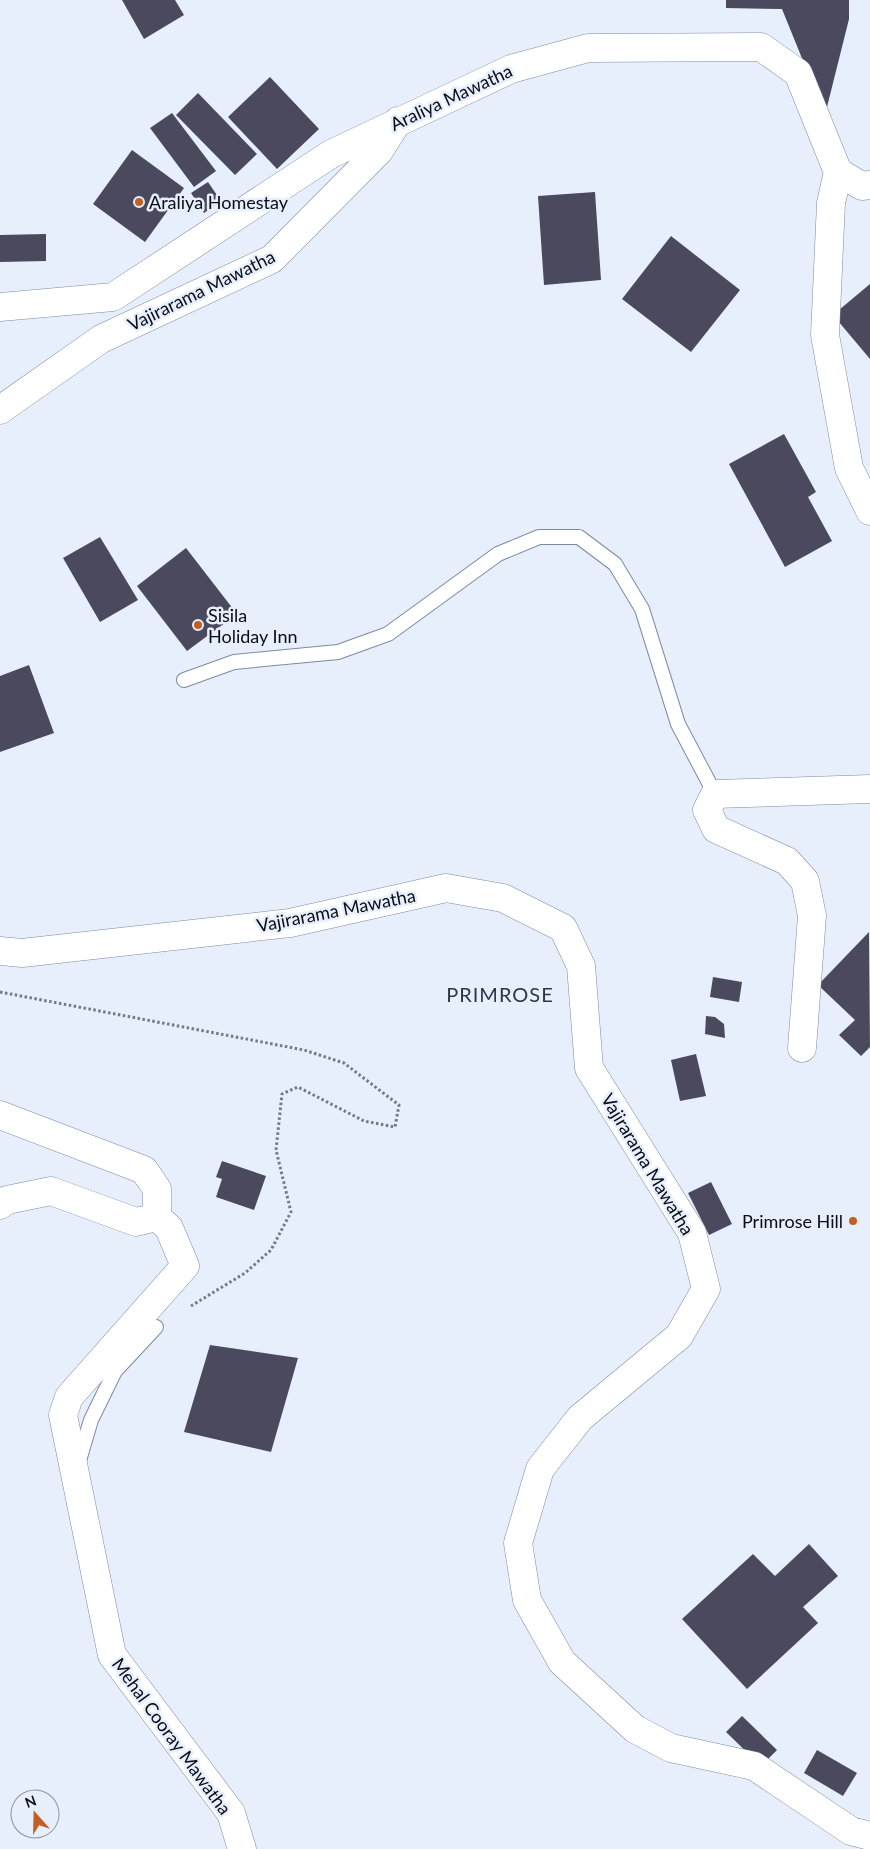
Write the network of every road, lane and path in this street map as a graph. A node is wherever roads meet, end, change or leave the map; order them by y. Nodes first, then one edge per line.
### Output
1 (398, 121) junction
2 (838, 172) junction
3 (870, 185) edge
4 (0, 307) edge
5 (0, 410) edge
6 (870, 511) edge
7 (184, 680) dead end
8 (870, 789) edge
9 (716, 794) junction
10 (0, 951) edge
11 (0, 992) edge
12 (802, 1048) dead end
13 (0, 1115) edge
14 (0, 1205) edge
15 (157, 1217) junction
16 (156, 1327) joint
17 (76, 1474) junction
18 (870, 1836) edge
19 (242, 1849) edge

1 - 2 street, Araliya Mawatha
1 - 4 street, Araliya Mawatha
1 - 5 street, Vajirarama Mawatha
2 - 3 street
2 - 6 street
7 - 9 lane
8 - 9 street
9 - 12 street
10 - 18 street, Vajirarama Mawatha
11 - 16 path
13 - 15 street
14 - 15 street
15 - 17 street, Mehal Cooray Mawatha
16 - 17 lane
17 - 19 street, Mehal Cooray Mawatha

